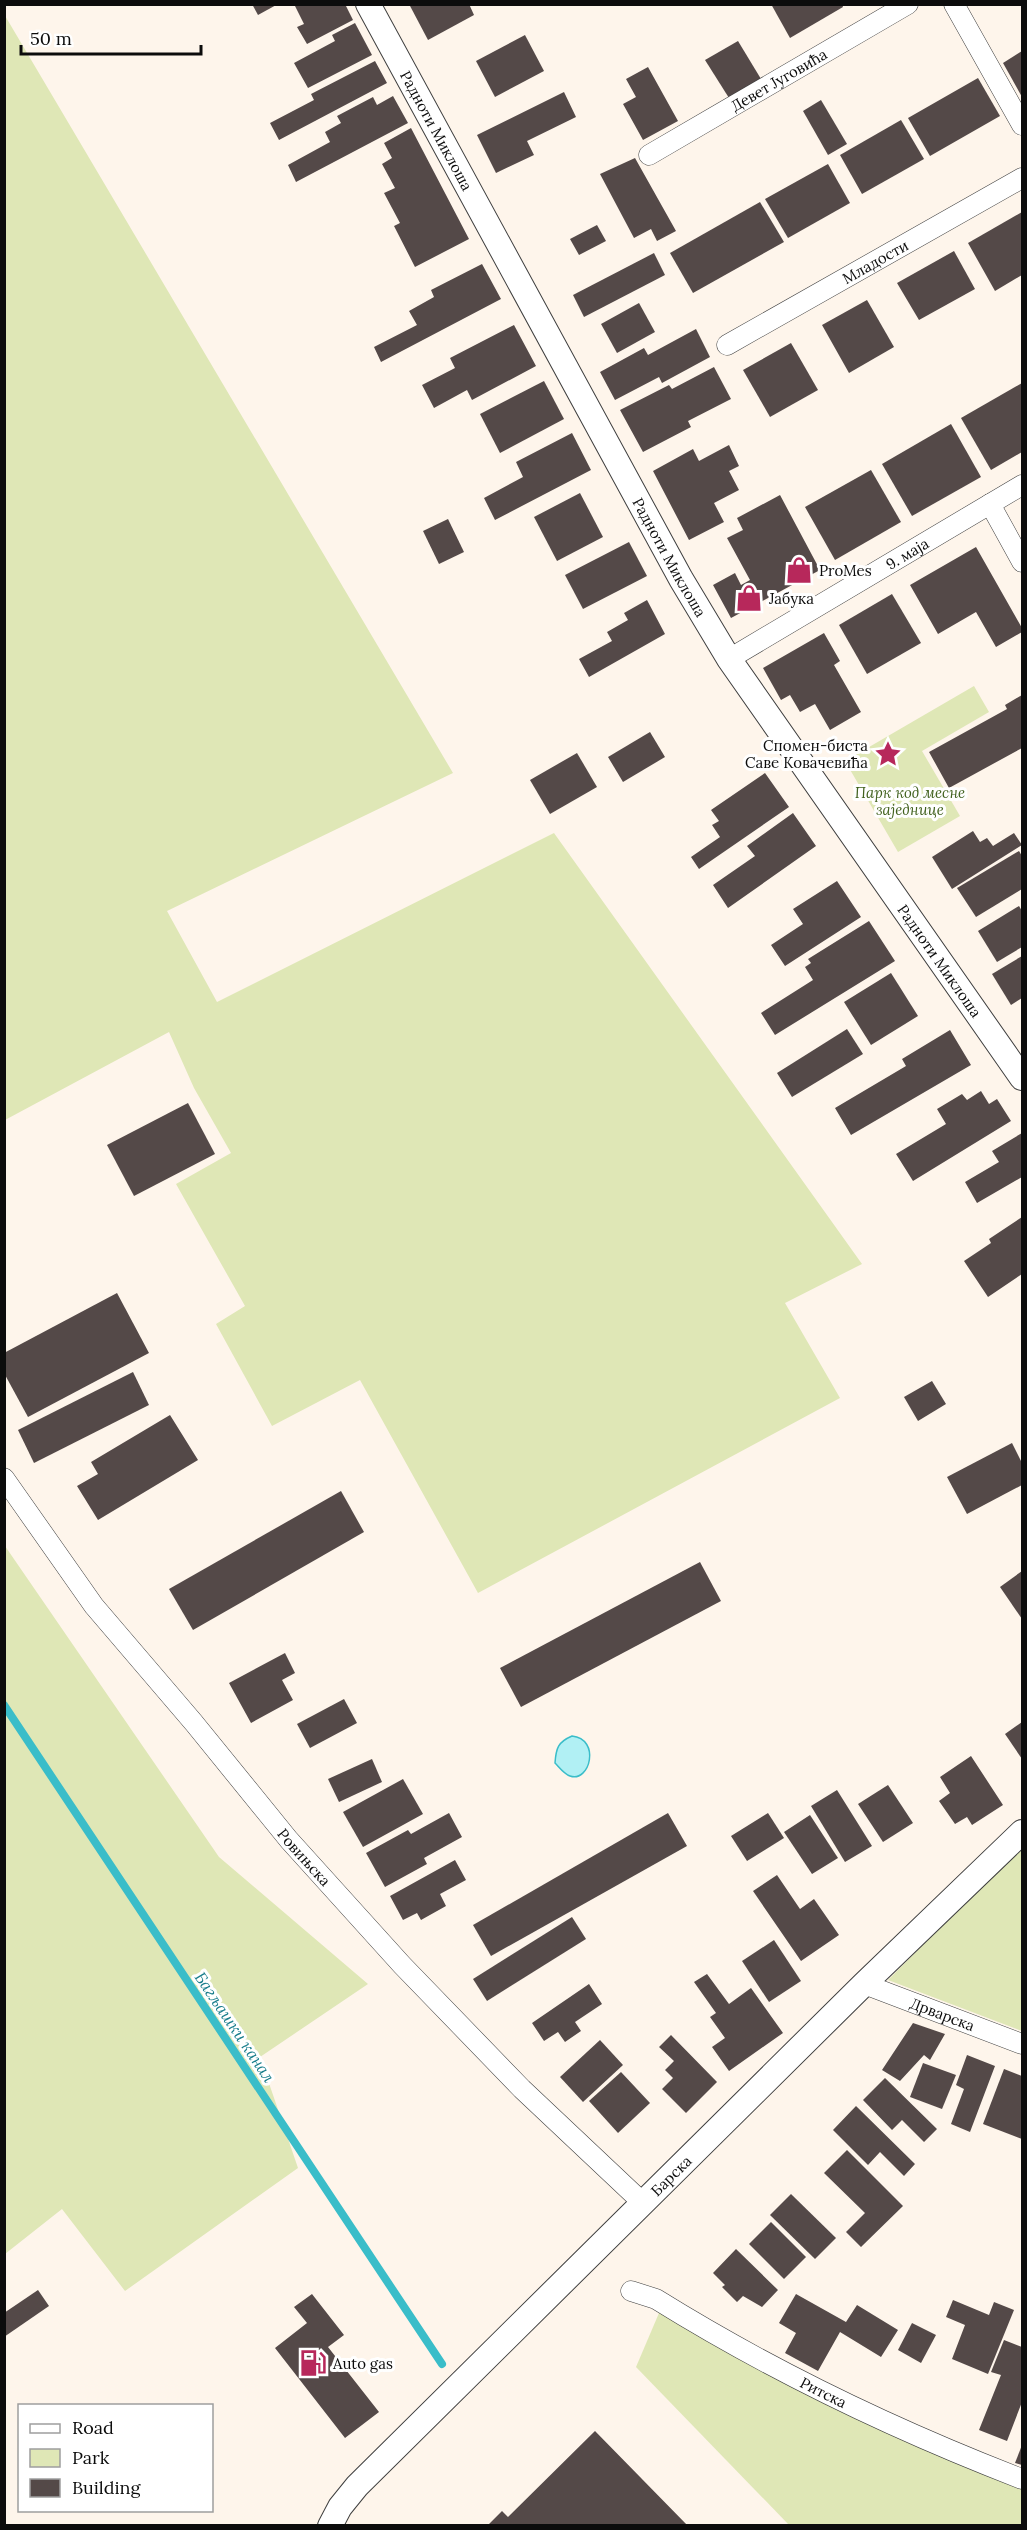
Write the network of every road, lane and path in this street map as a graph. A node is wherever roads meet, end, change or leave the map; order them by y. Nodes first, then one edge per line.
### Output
1 (368, 4) edge
2 (908, 4) edge
3 (954, 4) edge
4 (1023, 125) edge
5 (650, 155) dead end
6 (1023, 178) edge
7 (727, 345) dead end
8 (1023, 485) edge
9 (990, 504) junction
10 (1023, 562) edge
11 (729, 659) junction
12 (1023, 1078) edge
13 (4, 1478) edge
14 (1023, 1832) edge
15 (864, 1984) junction
16 (1023, 2044) edge
17 (644, 2204) junction
18 (631, 2291) dead end
19 (1023, 2478) edge
20 (330, 2526) edge

1 - 11 street, Радноти Миклоша
2 - 5 street, Девет Југовића
3 - 4 street
6 - 7 street, Младости
8 - 9 street, 9. маја
9 - 10 street
9 - 11 street, 9. маја
11 - 12 street, Радноти Миклоша
13 - 17 street, Ровињска
14 - 15 street, Барска
15 - 16 street, Дрварска
15 - 17 street, Барска
17 - 20 street, Барска
18 - 19 street, Ритска

